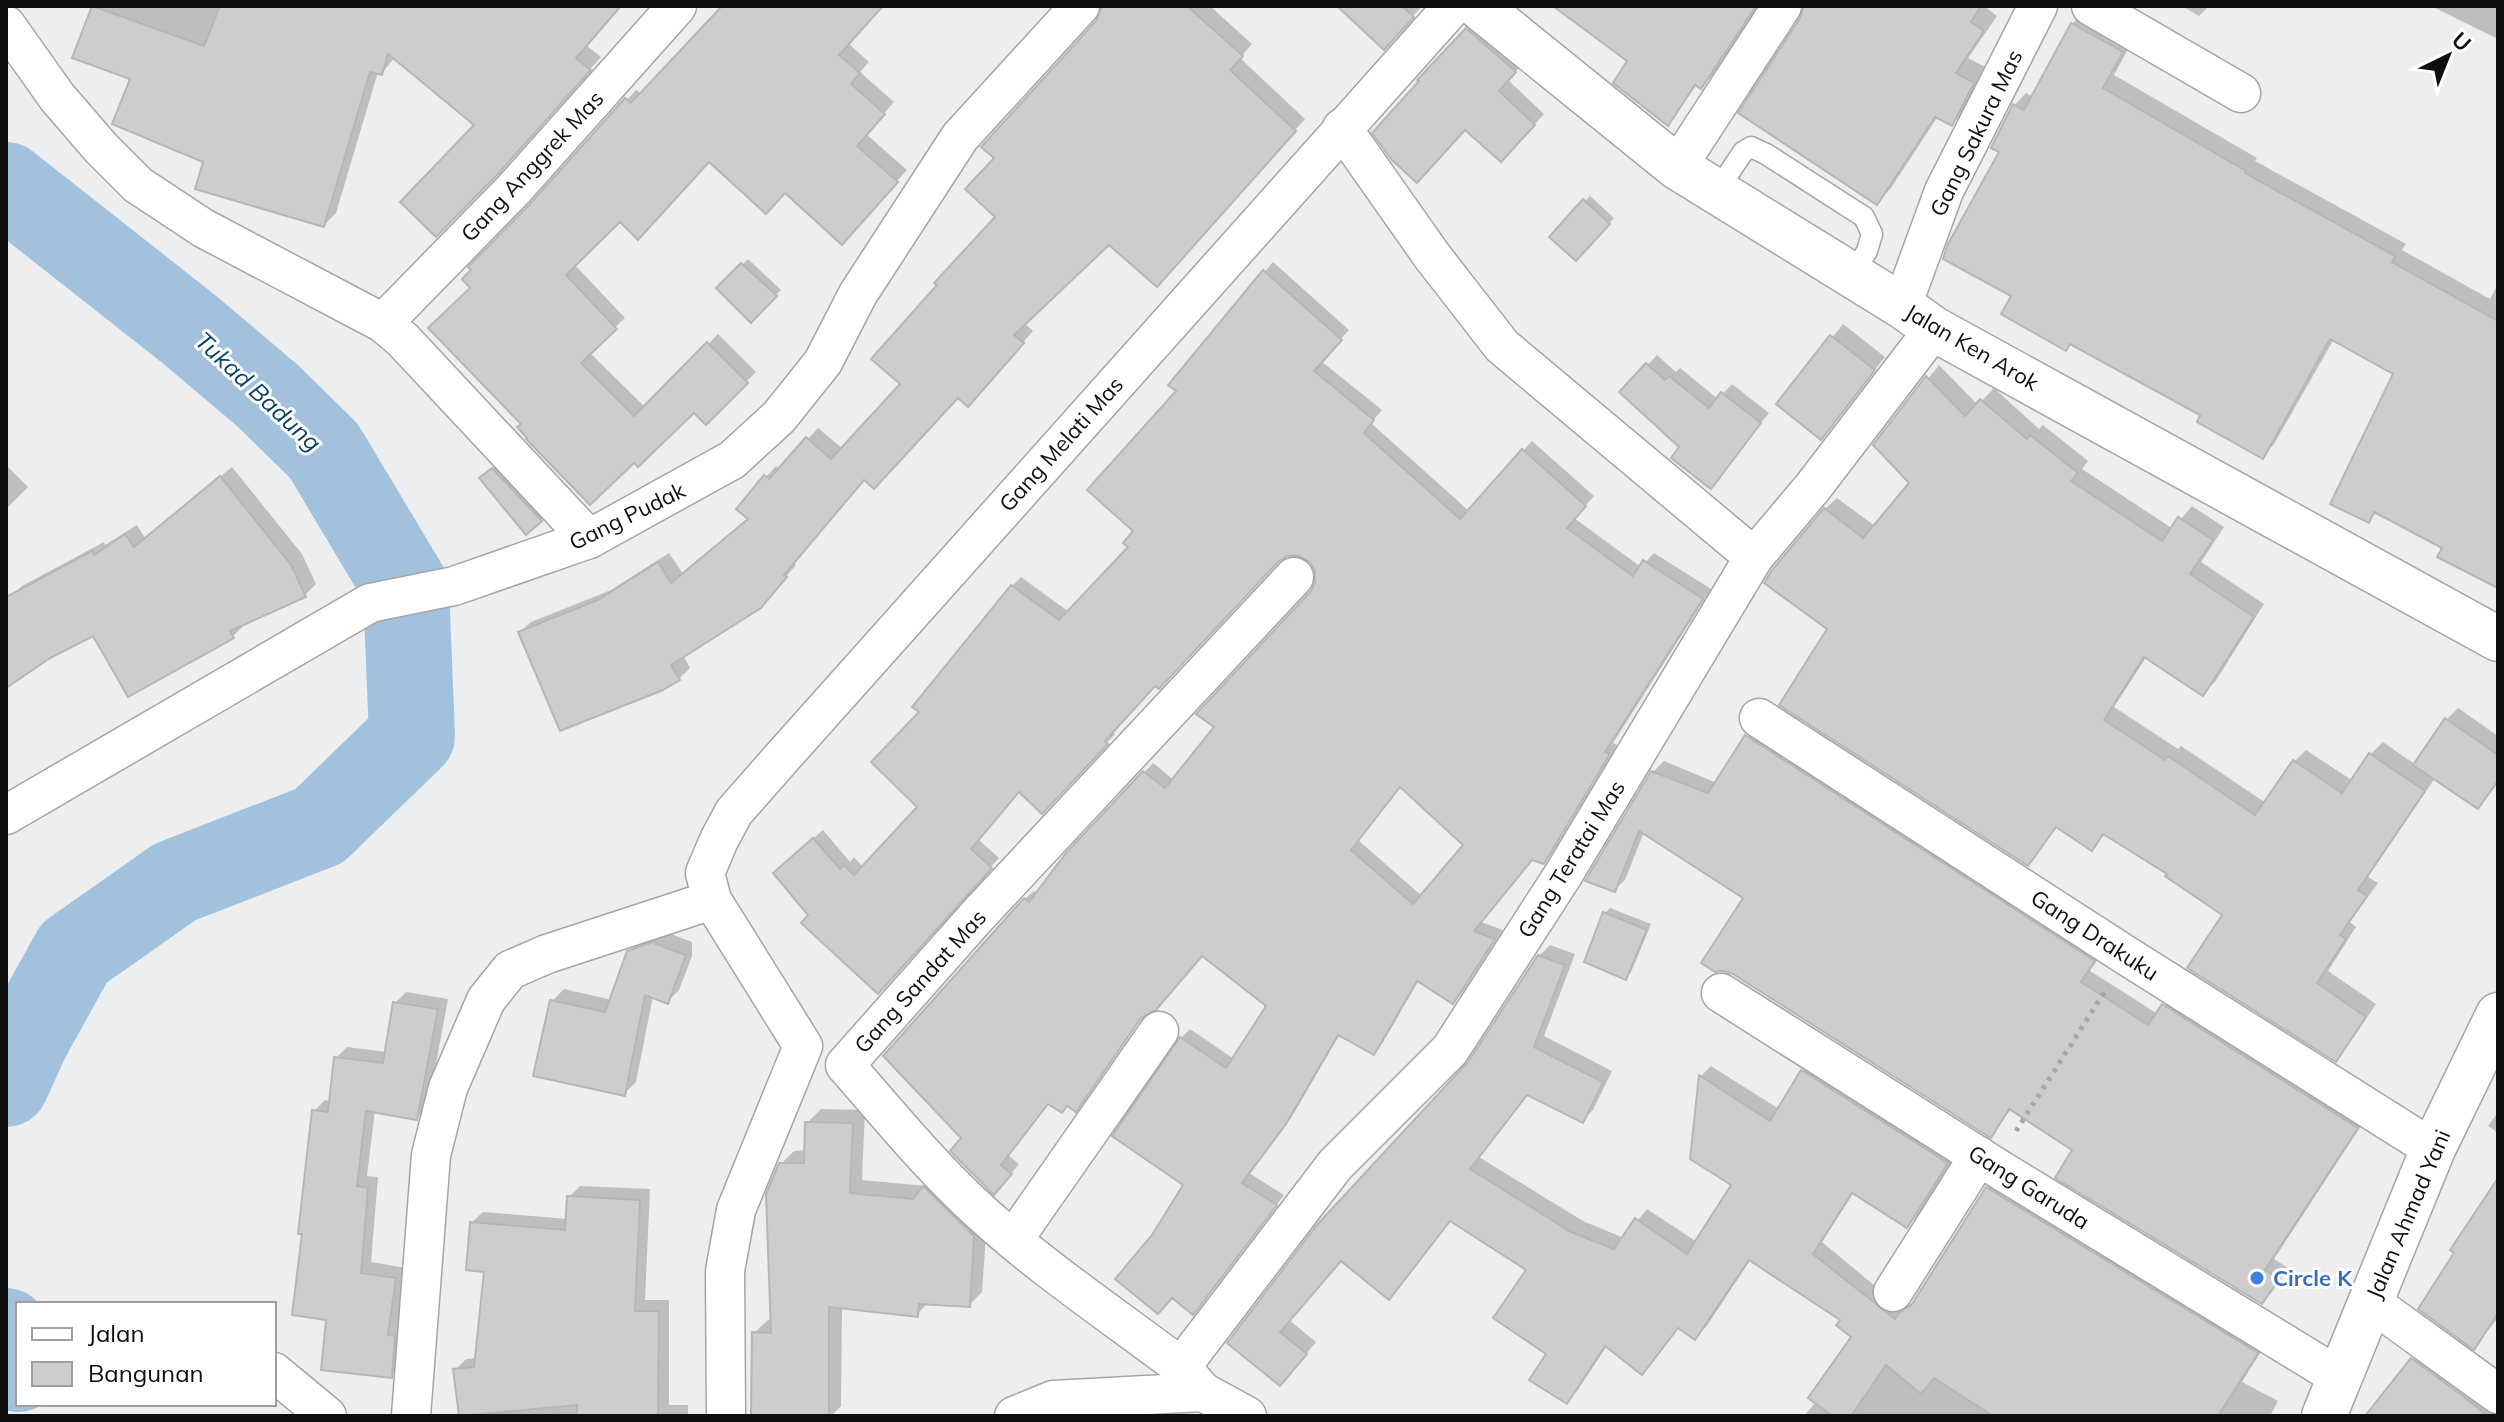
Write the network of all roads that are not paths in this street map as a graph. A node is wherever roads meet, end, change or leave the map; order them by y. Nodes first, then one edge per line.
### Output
1 (677, 6) edge
2 (1080, 6) edge
3 (1453, 6) edge
4 (1478, 6) edge
5 (1782, 6) edge
6 (2038, 6) edge
7 (2091, 6) edge
8 (6, 25) edge
9 (2241, 93) dead end
10 (1342, 128) junction
11 (1677, 167) junction
12 (1717, 191) junction
13 (1852, 275) junction
14 (1918, 318) junction
15 (383, 323) junction
16 (589, 539) junction
17 (1754, 557) junction
18 (1294, 577) dead end
19 (2498, 639) edge
20 (1759, 718) dead end
21 (6, 815) edge
22 (712, 900) junction
23 (1721, 993) dead end
24 (2496, 1024) edge
25 (1159, 1031) dead end
26 (2433, 1149) junction
27 (1987, 1161) junction
28 (1013, 1240) junction
29 (1893, 1292) dead end
30 (2371, 1302) junction
31 (276, 1374) edge
32 (1192, 1380) junction
33 (2498, 1394) edge
34 (2332, 1397) edge
35 (327, 1416) edge
36 (411, 1416) edge
37 (726, 1416) edge
38 (1014, 1416) edge
39 (1247, 1416) edge

1 - 15 street, Gang Anggrek Mas
2 - 16 street, Gang Pudak
3 - 10 street, Gang Melati Mas
4 - 11 street, Jalan Ken Arok
5 - 11 street
6 - 14 street, Gang Sakura Mas
7 - 9 street
8 - 15 street
10 - 17 street
10 - 22 street, Gang Melati Mas
11 - 12 street, Jalan Ken Arok
12 - 13 street, Jalan Ken Arok
12 - 13 lane
13 - 14 street, Jalan Ken Arok
14 - 17 street, Gang Teratai Mas
14 - 19 street, Jalan Ken Arok
15 - 16 street
16 - 21 street, Gang Pudak
17 - 32 street, Gang Teratai Mas
18 - 28 street, Gang Sandat Mas
20 - 26 street, Gang Drakuku
22 - 36 street
22 - 37 street
23 - 27 street, Gang Garuda
24 - 26 street, Jalan Ahmad Yani
25 - 28 street
26 - 30 street, Jalan Ahmad Yani
27 - 29 street
27 - 34 street, Gang Garuda
28 - 32 street, Gang Sandat Mas
30 - 33 street
30 - 34 street, Jalan Ahmad Yani
31 - 35 street
32 - 38 street
32 - 39 street, Gang Sandat Mas

